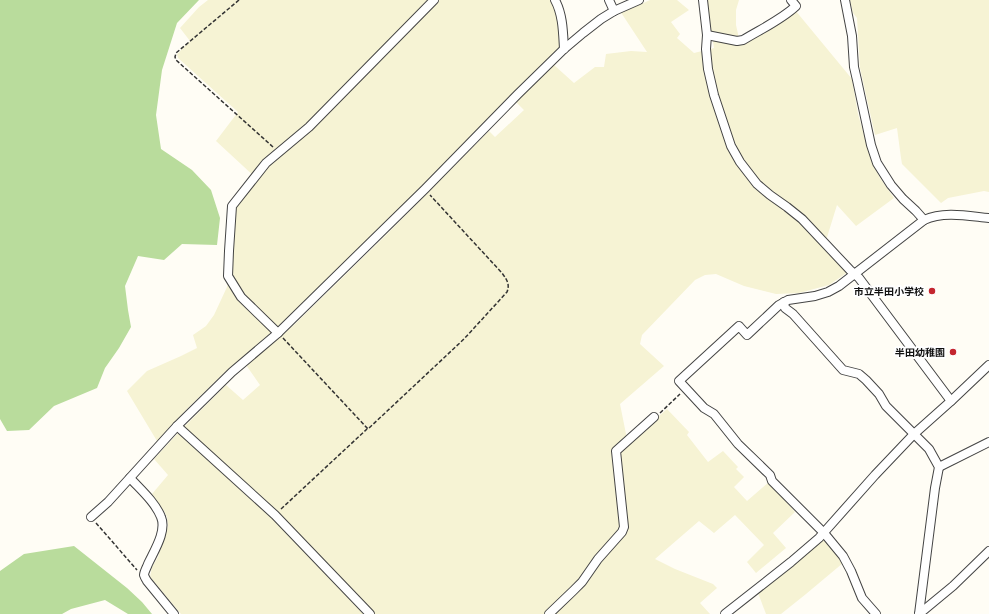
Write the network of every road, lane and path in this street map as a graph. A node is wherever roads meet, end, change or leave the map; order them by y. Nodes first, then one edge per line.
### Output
1 (239, 0) edge
2 (434, 0) edge
3 (555, 0) edge
4 (610, 0) edge
5 (640, 0) edge
6 (703, 0) edge
7 (791, 0) edge
8 (845, 0) edge
9 (614, 12) junction
10 (707, 35) junction
11 (564, 49) junction
12 (278, 153) junction
13 (425, 189) junction
14 (989, 218) edge
15 (924, 220) junction
16 (854, 274) junction
17 (784, 302) junction
18 (278, 333) junction
19 (989, 365) edge
20 (686, 389) junction
21 (951, 401) junction
22 (654, 417) joint
23 (177, 426) junction
24 (368, 429) junction
25 (914, 434) junction
26 (989, 442) edge
27 (939, 467) junction
28 (130, 478) junction
29 (275, 515) junction
30 (91, 517) joint
31 (824, 533) junction
32 (989, 551) edge
33 (144, 575) junction
34 (171, 613) edge
35 (370, 614) edge
36 (549, 614) edge
37 (725, 614) edge
38 (876, 614) edge
39 (919, 614) edge

1 - 12 path
2 - 12 street
3 - 11 street
4 - 9 street
5 - 9 street
6 - 10 street
7 - 10 street
8 - 15 street
9 - 11 street
10 - 16 street
11 - 13 street
12 - 18 street
13 - 18 street
13 - 24 path
14 - 15 street
15 - 16 street
16 - 17 street
16 - 21 street
17 - 20 street
17 - 25 street
18 - 23 street
18 - 24 path
19 - 21 street
20 - 22 path
20 - 31 street
21 - 25 street
22 - 36 street
23 - 28 street
23 - 29 street
24 - 29 path
25 - 27 street
25 - 31 street
26 - 27 street
27 - 39 street
28 - 30 street
28 - 33 street
29 - 35 street
30 - 33 path
31 - 37 street
31 - 38 street
32 - 39 street
33 - 34 street

